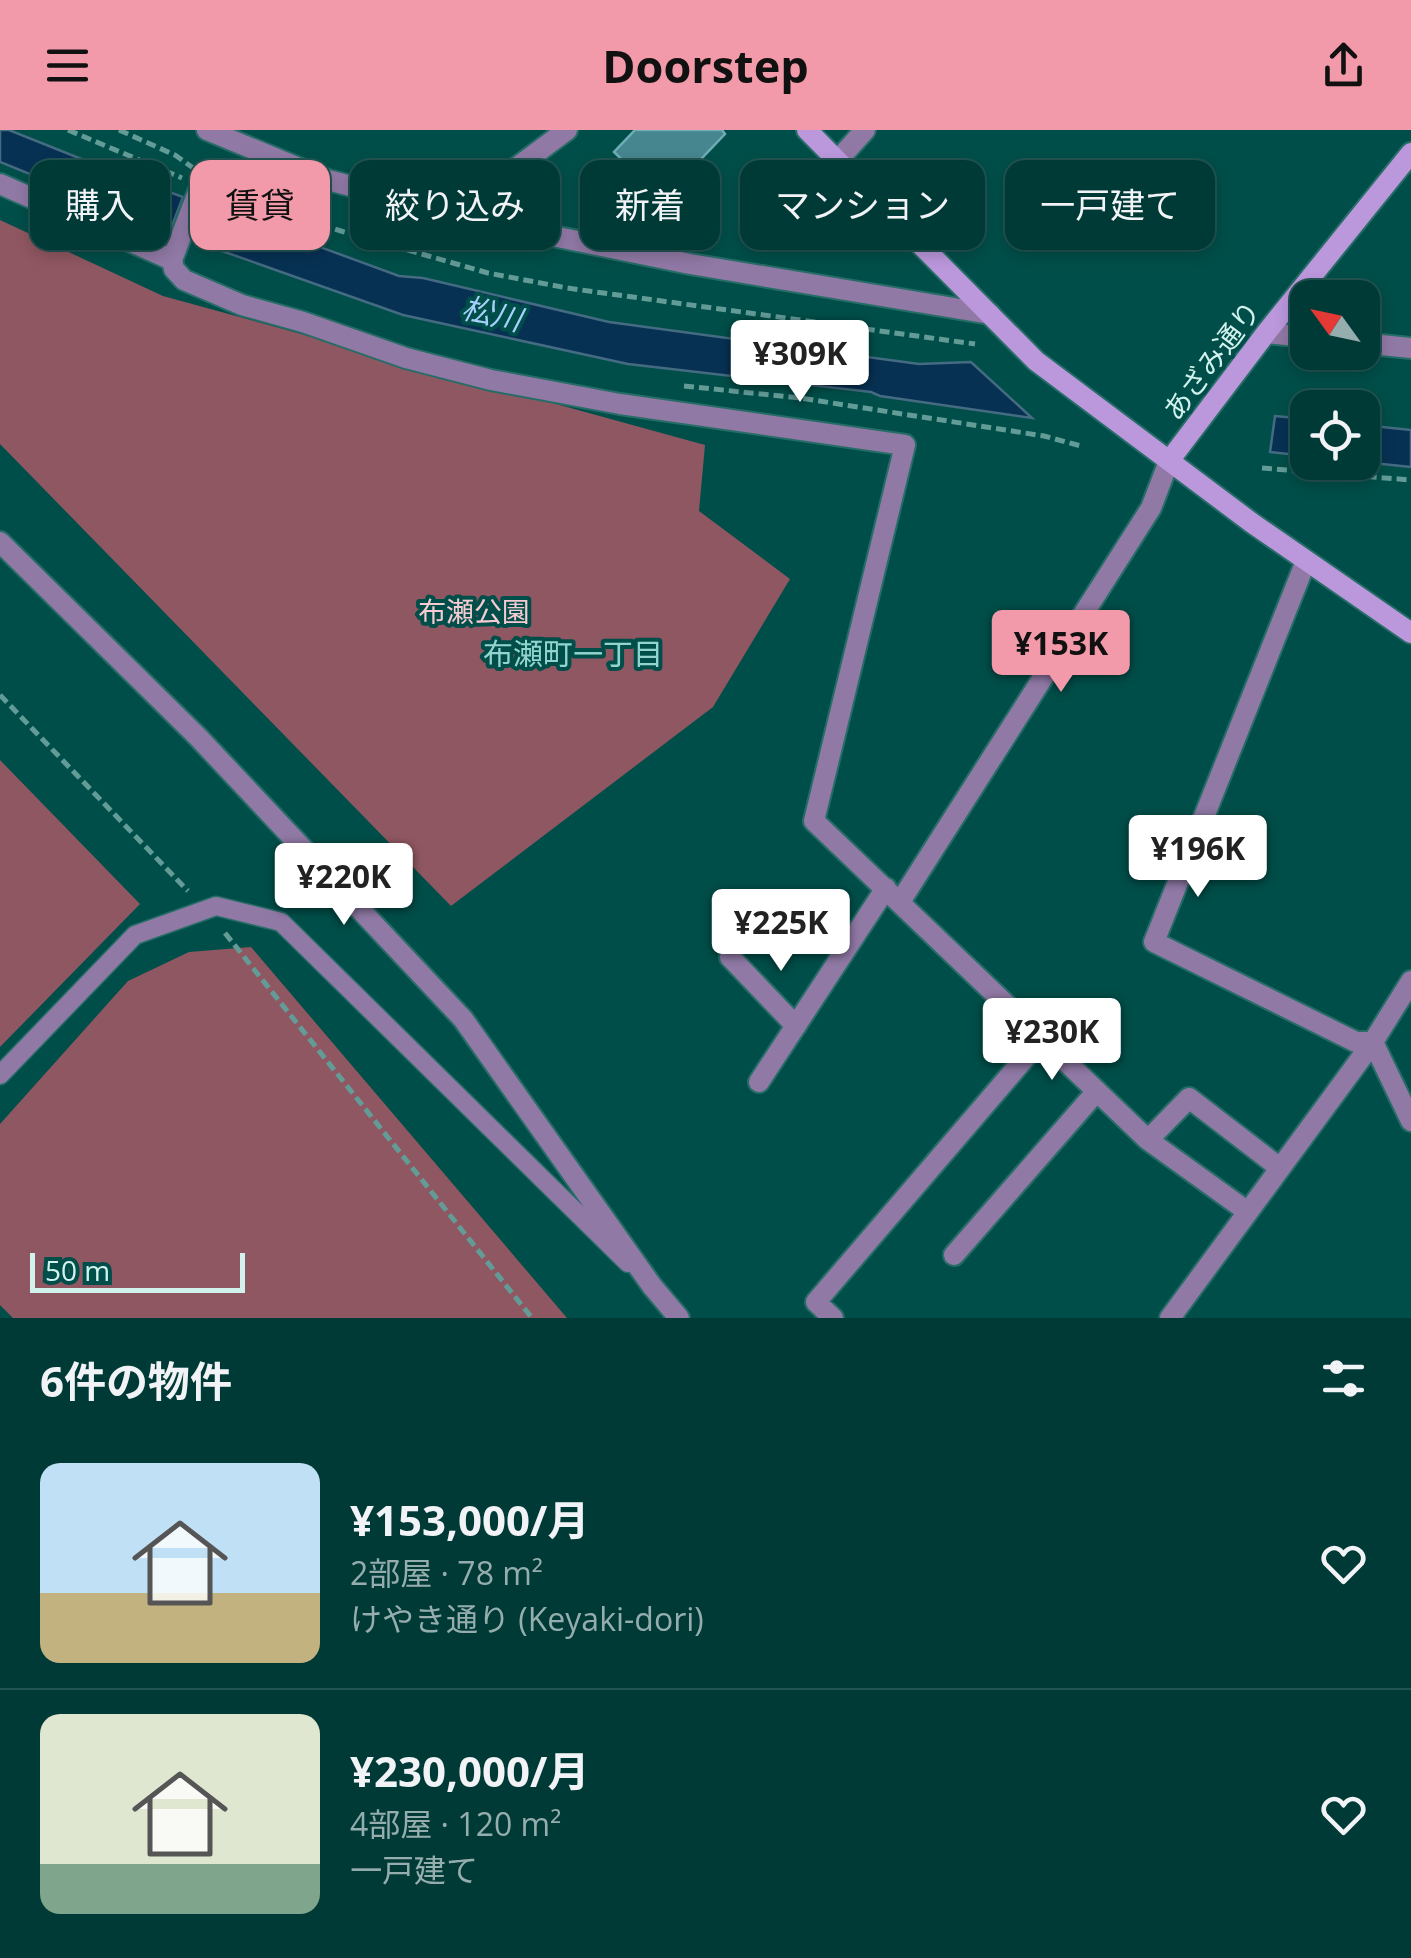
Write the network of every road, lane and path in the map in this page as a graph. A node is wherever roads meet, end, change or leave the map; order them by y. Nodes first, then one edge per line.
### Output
1 (68, 130) edge
2 (119, 130) edge
3 (568, 130) edge
4 (807, 130) edge
5 (864, 130) edge
6 (213, 131) edge
7 (1411, 152) edge
8 (527, 160) edge
9 (838, 160) joint
10 (190, 166) edge
11 (0, 184) edge
12 (190, 185) edge
13 (350, 185) edge
14 (190, 213) edge
15 (330, 228) edge
16 (560, 237) edge
17 (927, 250) edge
18 (172, 260) junction
19 (990, 314) junction
20 (1266, 333) junction
21 (1290, 335) edge
22 (975, 344) dead end
23 (1380, 345) edge
24 (1411, 348) edge
25 (685, 386) dead end
26 (1081, 446) dead end
27 (1169, 461) junction
28 (1262, 468) dead end
29 (1411, 480) edge
30 (0, 542) edge
31 (1306, 561) junction
32 (1411, 633) edge
33 (0, 694) edge
34 (893, 895) junction
35 (205, 908) junction
36 (730, 957) dead end
37 (1411, 981) edge
38 (796, 1026) junction
39 (1042, 1038) junction
40 (1373, 1042) junction
41 (0, 1075) edge
42 (760, 1082) dead end
43 (1097, 1091) junction
44 (1411, 1121) edge
45 (1148, 1140) junction
46 (1280, 1168) junction
47 (1248, 1212) junction
48 (954, 1255) dead end
49 (652, 1286) junction
50 (532, 1318) edge
51 (679, 1318) edge
52 (833, 1318) edge
53 (1170, 1318) edge

1 - 12 path
2 - 10 path
3 - 8 street
4 - 9 street
5 - 9 street
6 - 13 street
7 - 20 street, あざみ通り
11 - 18 street
14 - 18 street
15 - 22 path
16 - 19 street
17 - 19 street
18 - 34 street
19 - 27 street
20 - 21 street
20 - 27 street, あざみ通り
23 - 24 street
25 - 26 path
27 - 31 street
27 - 34 street
28 - 29 path
30 - 49 street
31 - 32 street
31 - 40 street
33 - 35 path
34 - 38 street
34 - 39 street
35 - 41 lane
35 - 49 lane
35 - 50 path
36 - 38 street
37 - 40 street
38 - 42 street
39 - 43 street
39 - 52 street
40 - 44 street
40 - 46 street
43 - 45 street
43 - 48 street
45 - 46 street
45 - 47 street
46 - 47 street
47 - 53 street
49 - 51 street

